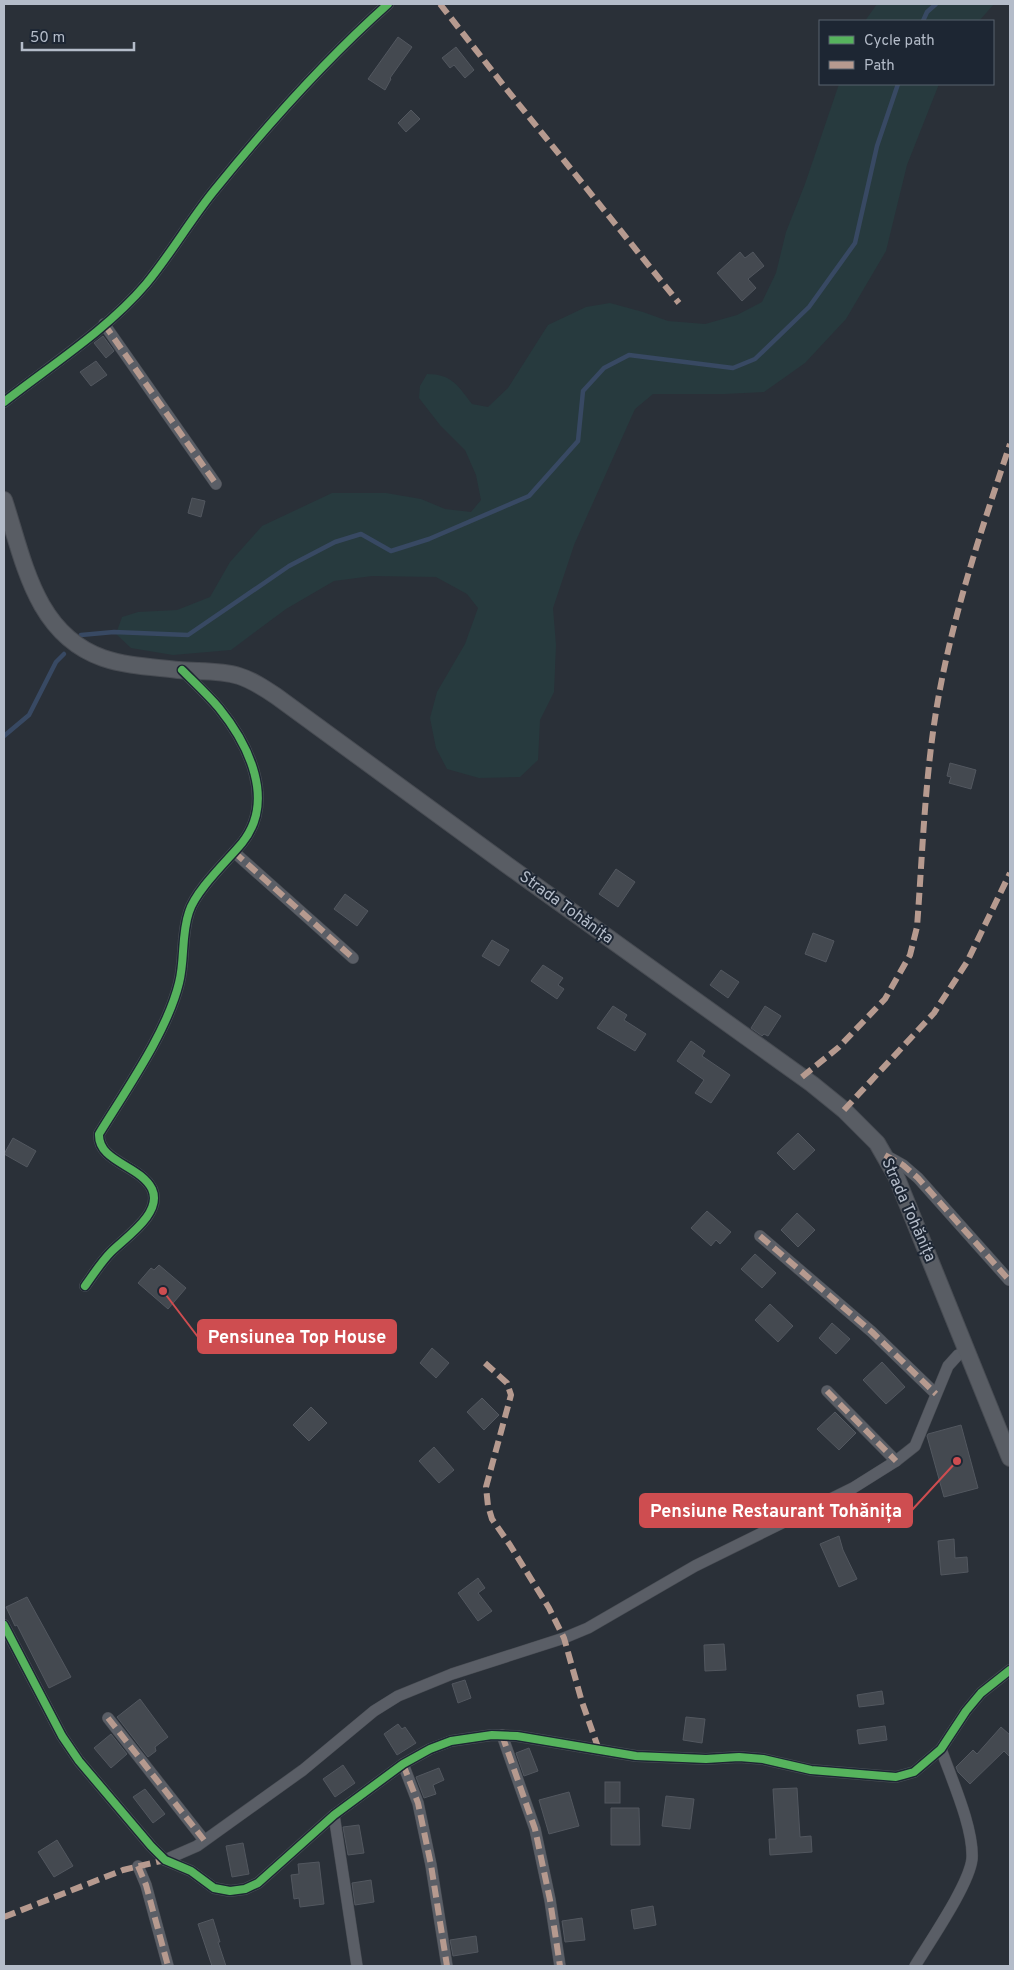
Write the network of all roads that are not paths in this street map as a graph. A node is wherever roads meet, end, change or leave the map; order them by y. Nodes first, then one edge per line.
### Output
1 (388, 4) edge
2 (104, 324) junction
3 (4, 402) edge
4 (216, 484) dead end
5 (4, 500) edge
6 (182, 670) junction
7 (234, 852) junction
8 (353, 958) dead end
9 (885, 1155) junction
10 (760, 1236) dead end
11 (1009, 1280) dead end
12 (85, 1286) dead end
13 (968, 1352) junction
14 (828, 1391) dead end
15 (936, 1394) junction
16 (1010, 1458) edge
17 (896, 1461) junction
18 (4, 1625) edge
19 (1010, 1670) edge
20 (108, 1718) dead end
21 (502, 1735) junction
22 (941, 1749) junction
23 (403, 1764) junction
24 (334, 1815) junction
25 (204, 1840) junction
26 (165, 1860) junction
27 (138, 1866) dead end
28 (168, 1966) edge
29 (357, 1966) edge
30 (448, 1966) edge
31 (560, 1966) edge
32 (915, 1966) edge

1 - 2 street
2 - 3 street
2 - 4 street
5 - 6 main road, Strada Tohănița
6 - 7 street
6 - 9 main road, Strada Tohănița
7 - 8 street
7 - 12 street
9 - 11 street
9 - 13 main road, Strada Tohănița
10 - 15 street
13 - 15 street
13 - 16 main road, Strada Tohănița
14 - 17 street
15 - 17 street
17 - 25 street
18 - 26 street
19 - 22 street
20 - 25 street
21 - 22 street
21 - 23 street
21 - 31 street
22 - 32 street
23 - 24 street
23 - 30 street
24 - 26 street
24 - 29 street
25 - 26 street
27 - 28 street

